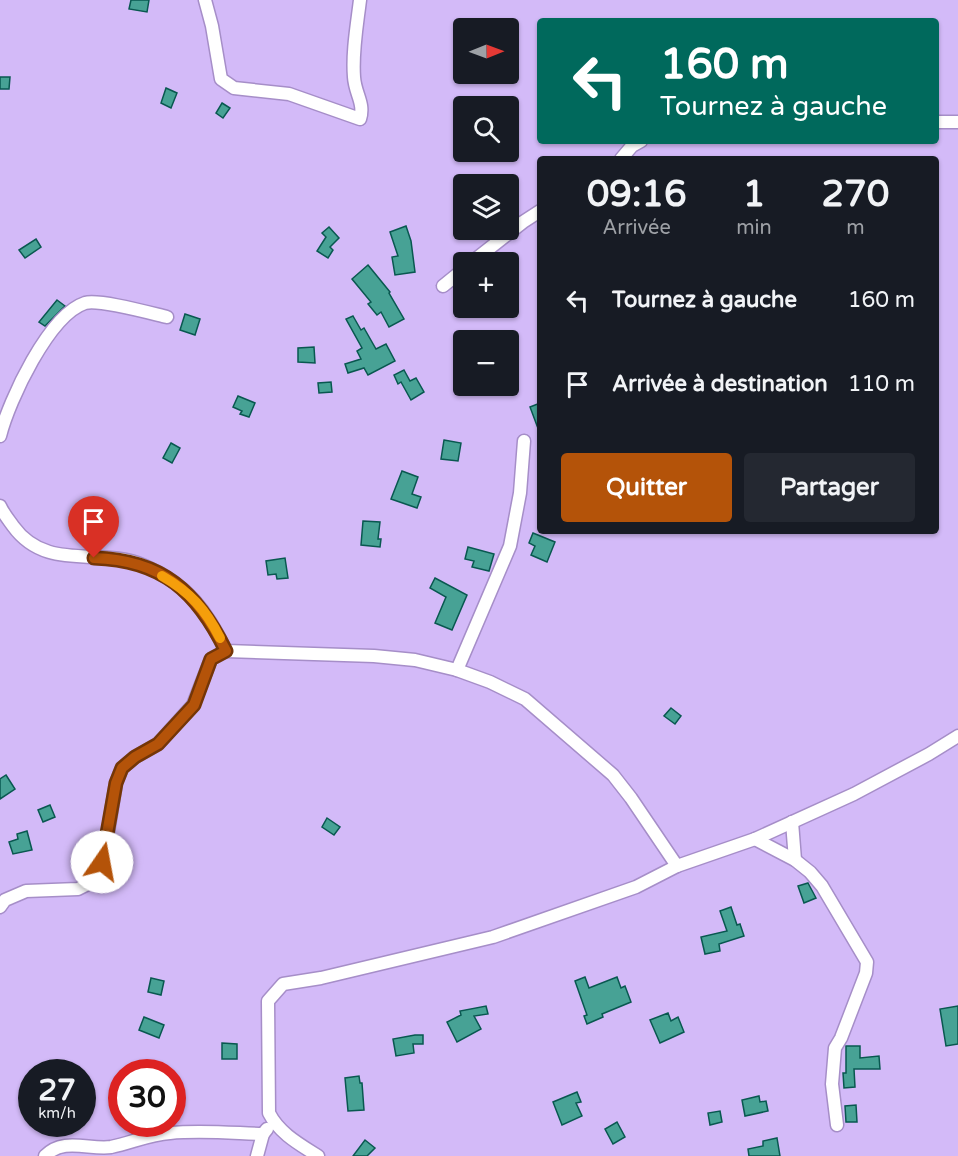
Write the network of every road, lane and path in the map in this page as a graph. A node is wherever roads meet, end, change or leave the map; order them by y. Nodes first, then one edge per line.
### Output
1 (205, 0) edge
2 (360, 0) edge
3 (939, 122) edge
4 (958, 122) edge
5 (636, 144) edge
6 (624, 156) edge
7 (537, 213) edge
8 (485, 252) edge
9 (453, 278) edge
10 (443, 286) dead end
11 (167, 317) dead end
12 (0, 436) edge
13 (524, 441) dead end
14 (0, 506) edge
15 (226, 651) junction
16 (457, 670) junction
17 (958, 736) edge
18 (792, 822) junction
19 (755, 839) junction
20 (795, 860) junction
21 (677, 866) junction
22 (2, 900) edge
23 (273, 1122) junction
24 (837, 1125) dead end
25 (263, 1134) junction
26 (45, 1156) edge
27 (257, 1156) edge
28 (318, 1156) edge

1 - 2 street
3 - 4 street
5 - 6 street
7 - 8 street
9 - 10 street
11 - 12 street
13 - 16 street
14 - 15 street
15 - 16 street
15 - 22 street
16 - 21 street
17 - 18 street
18 - 19 street
18 - 20 street
19 - 20 street
19 - 21 street
20 - 24 street
21 - 23 street
23 - 25 street
23 - 28 street
25 - 26 street
25 - 27 street

